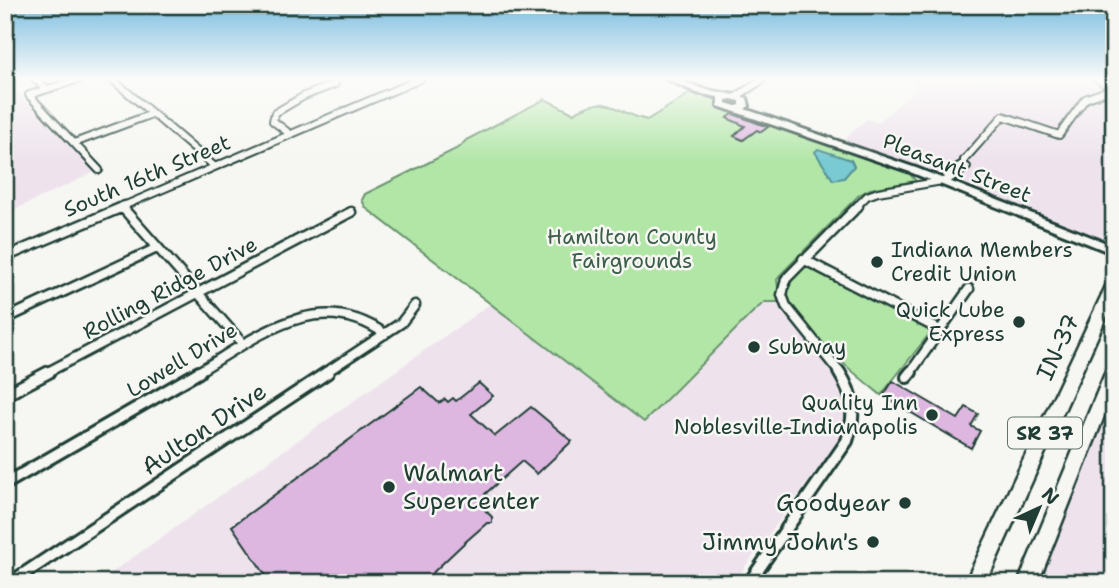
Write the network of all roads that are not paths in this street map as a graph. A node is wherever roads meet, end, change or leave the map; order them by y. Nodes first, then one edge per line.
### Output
1 (40, 106) edge
2 (143, 106) edge
3 (286, 106) edge
4 (355, 106) edge
5 (726, 106) edge
6 (748, 106) edge
7 (1079, 106) edge
8 (736, 109) joint
9 (152, 114) junction
10 (784, 125) junction
11 (290, 134) junction
12 (74, 143) junction
13 (214, 166) junction
14 (99, 170) dead end
15 (944, 179) junction
16 (122, 207) junction
17 (351, 212) dead end
18 (157, 248) junction
19 (1114, 250) edge
20 (5, 257) edge
21 (803, 260) junction
22 (1114, 284) edge
23 (969, 289) dead end
24 (197, 293) junction
25 (415, 305) dead end
26 (5, 319) edge
27 (940, 330) junction
28 (385, 334) junction
29 (243, 344) junction
30 (1114, 371) edge
31 (906, 377) dead end
32 (5, 395) edge
33 (5, 484) edge
34 (10, 583) edge
35 (749, 583) edge
36 (975, 583) edge
37 (1028, 583) edge

1 - 12 street
2 - 9 street
3 - 11 street
4 - 11 street, South 16th Street
5 - 8 street, Pleasant Street
6 - 10 street, Pleasant Street
7 - 15 street
8 - 10 street, Pleasant Street
9 - 12 street
9 - 13 street
10 - 15 street, Pleasant Street
11 - 13 street, South 16th Street
12 - 14 street
13 - 16 street, South 16th Street
15 - 19 street, Pleasant Street
15 - 21 street
16 - 18 street
16 - 20 street, South 16th Street
17 - 24 street, Rolling Ridge Drive
18 - 24 street
18 - 26 street
21 - 27 street
21 - 35 street
22 - 36 highway, IN-37 / SR 37
23 - 27 street
24 - 29 street
24 - 32 street, Rolling Ridge Drive
25 - 28 street, Aulton Drive
27 - 31 street
28 - 29 street, Lowell Drive
28 - 34 street, Aulton Drive
29 - 33 street, Lowell Drive
30 - 37 highway, SR 37

